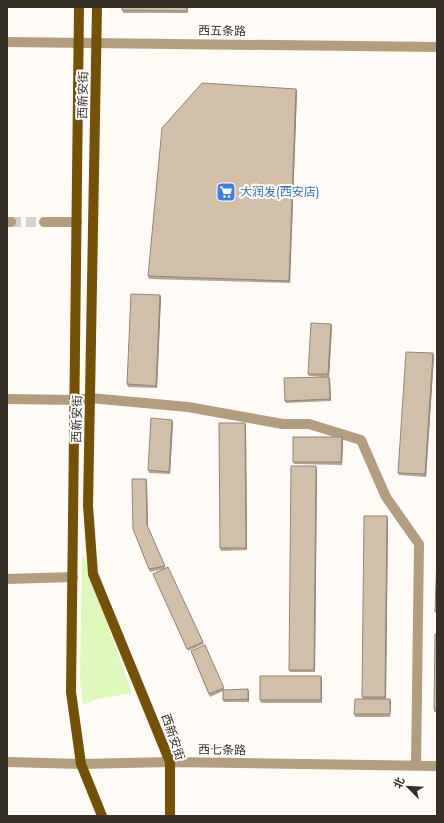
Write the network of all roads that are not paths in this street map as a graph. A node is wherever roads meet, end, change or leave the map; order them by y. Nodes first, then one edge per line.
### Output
1 (80, 7) edge
2 (97, 7) edge
3 (7, 42) edge
4 (80, 42) junction
5 (97, 42) junction
6 (437, 47) edge
7 (44, 222) tunnel mouth
8 (77, 222) junction
9 (90, 398) junction
10 (7, 399) edge
11 (75, 400) junction
12 (73, 577) junction
13 (7, 579) edge
14 (7, 762) edge
15 (170, 762) junction
16 (81, 764) junction
17 (416, 766) junction
18 (437, 766) edge
19 (102, 816) edge
20 (170, 816) edge

1 - 4 main road, 西新安街
2 - 5 main road, 西新安街
3 - 4 street, 西五条路
4 - 5 street, 西五条路
4 - 8 main road, 西新安街
5 - 6 street, 西五条路
5 - 9 main road, 西新安街
7 - 8 street
8 - 11 main road, 西新安街
9 - 11 street
9 - 15 main road, 西新安街
9 - 17 street
10 - 11 street
11 - 12 main road, 西新安街
12 - 13 street
12 - 16 main road, 西新安街
14 - 16 street, 西七条路
15 - 16 street, 西七条路
15 - 17 street, 西七条路
15 - 20 main road, 西新安街
16 - 19 main road, 西新安街
17 - 18 street, 西七条路

